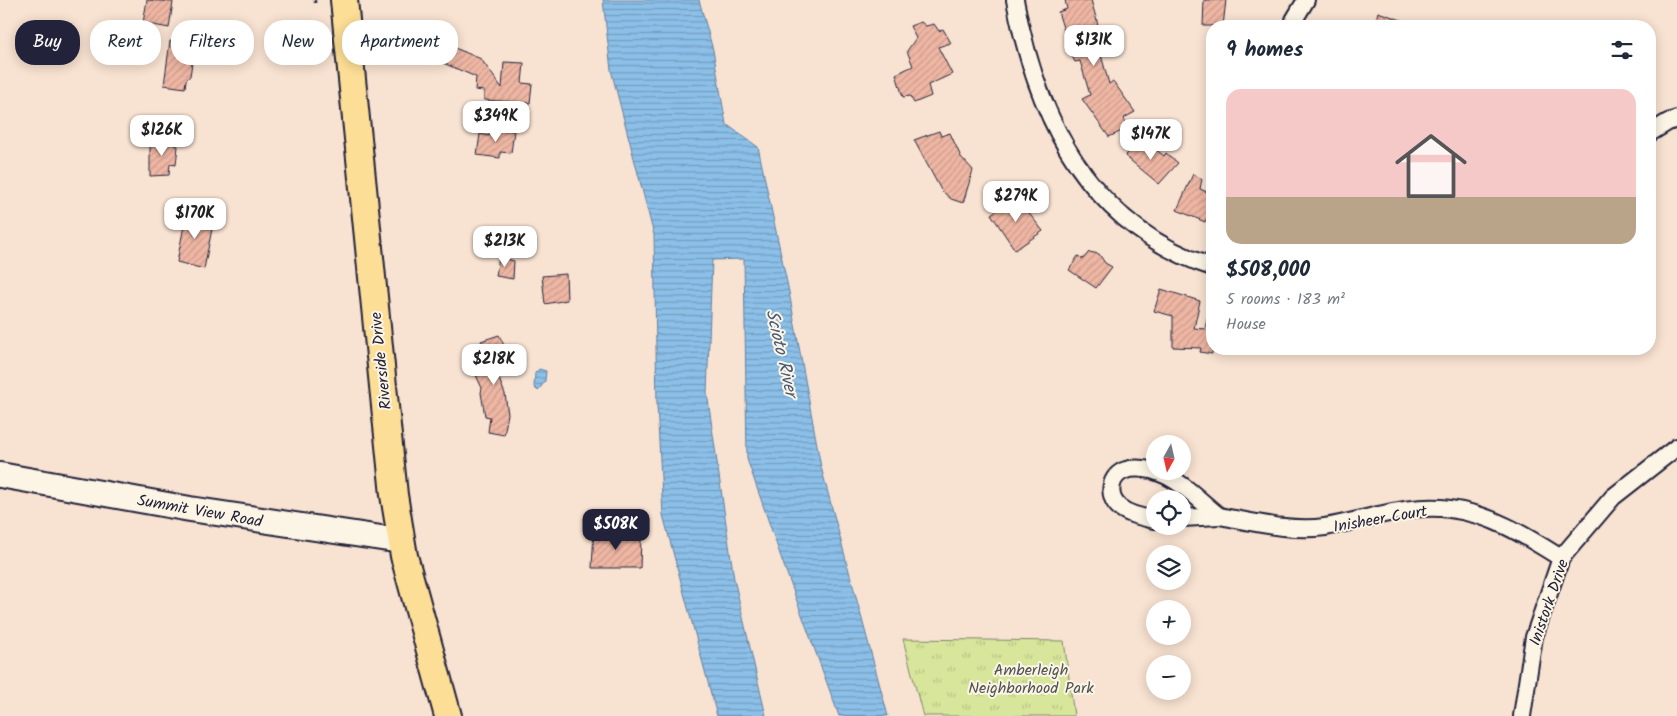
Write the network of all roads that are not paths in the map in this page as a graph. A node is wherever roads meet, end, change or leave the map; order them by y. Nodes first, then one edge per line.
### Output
1 (344, 0) edge
2 (1015, 0) edge
3 (1306, 0) edge
4 (1294, 20) dead end
5 (1677, 119) edge
6 (1656, 129) edge
7 (1206, 265) edge
8 (1677, 447) edge
9 (0, 475) edge
10 (1186, 490) edge
11 (1191, 494) edge
12 (1219, 516) junction
13 (1146, 518) edge
14 (1191, 518) edge
15 (402, 541) junction
16 (1561, 558) junction
17 (448, 716) edge
18 (1522, 716) edge

1 - 15 main road, Riverside Drive
2 - 7 street
3 - 4 street
5 - 6 street
8 - 16 street, Inistork Drive
9 - 15 street, Summit View Road
10 - 13 street, Inisheer Court
11 - 12 street, Inisheer Court
12 - 14 street, Inisheer Court
12 - 16 street, Inisheer Court
15 - 17 main road, Riverside Drive
16 - 18 street, Inistork Drive

